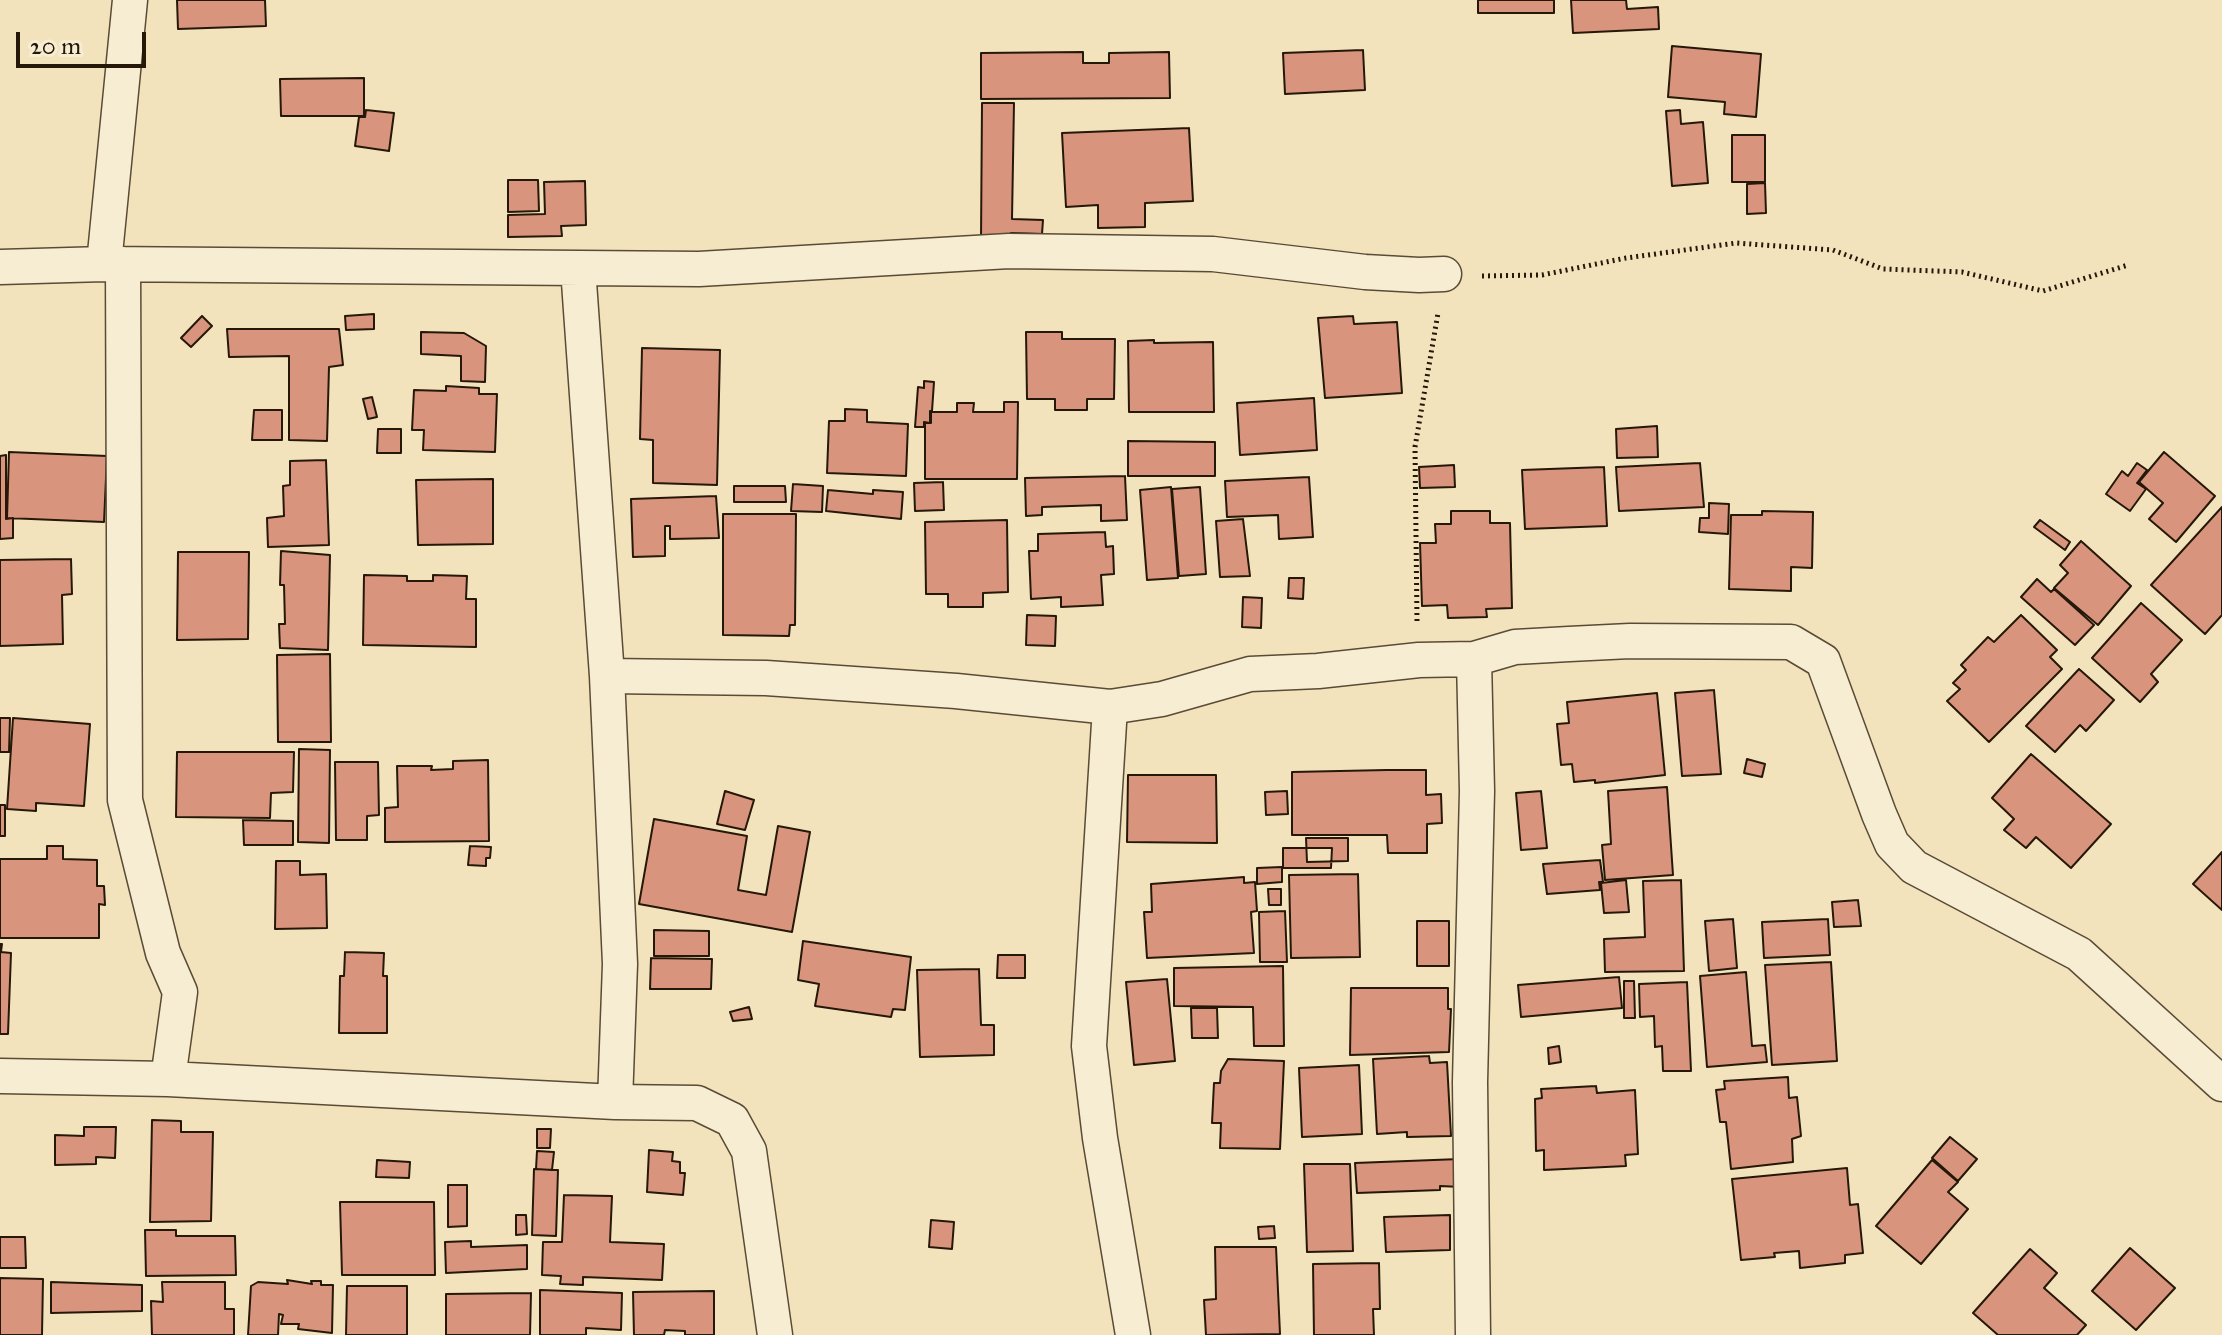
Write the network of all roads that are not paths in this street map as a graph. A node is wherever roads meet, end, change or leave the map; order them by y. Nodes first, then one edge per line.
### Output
1 (130, 0) edge
2 (114, 264) junction
3 (0, 267) edge
4 (578, 268) junction
5 (1444, 274) road end
6 (1474, 659) junction
7 (607, 676) junction
8 (1110, 707) junction
9 (0, 1076) edge
10 (168, 1079) junction
11 (2222, 1084) edge
12 (615, 1102) junction
13 (775, 1335) edge
14 (1133, 1335) edge
15 (1473, 1335) edge

1 - 2 street
2 - 3 street
2 - 4 street
2 - 10 street
4 - 5 street
4 - 7 street
6 - 8 street
6 - 11 street
6 - 15 street
7 - 8 street
7 - 12 street
8 - 14 street
9 - 10 street
10 - 12 street
12 - 13 street

